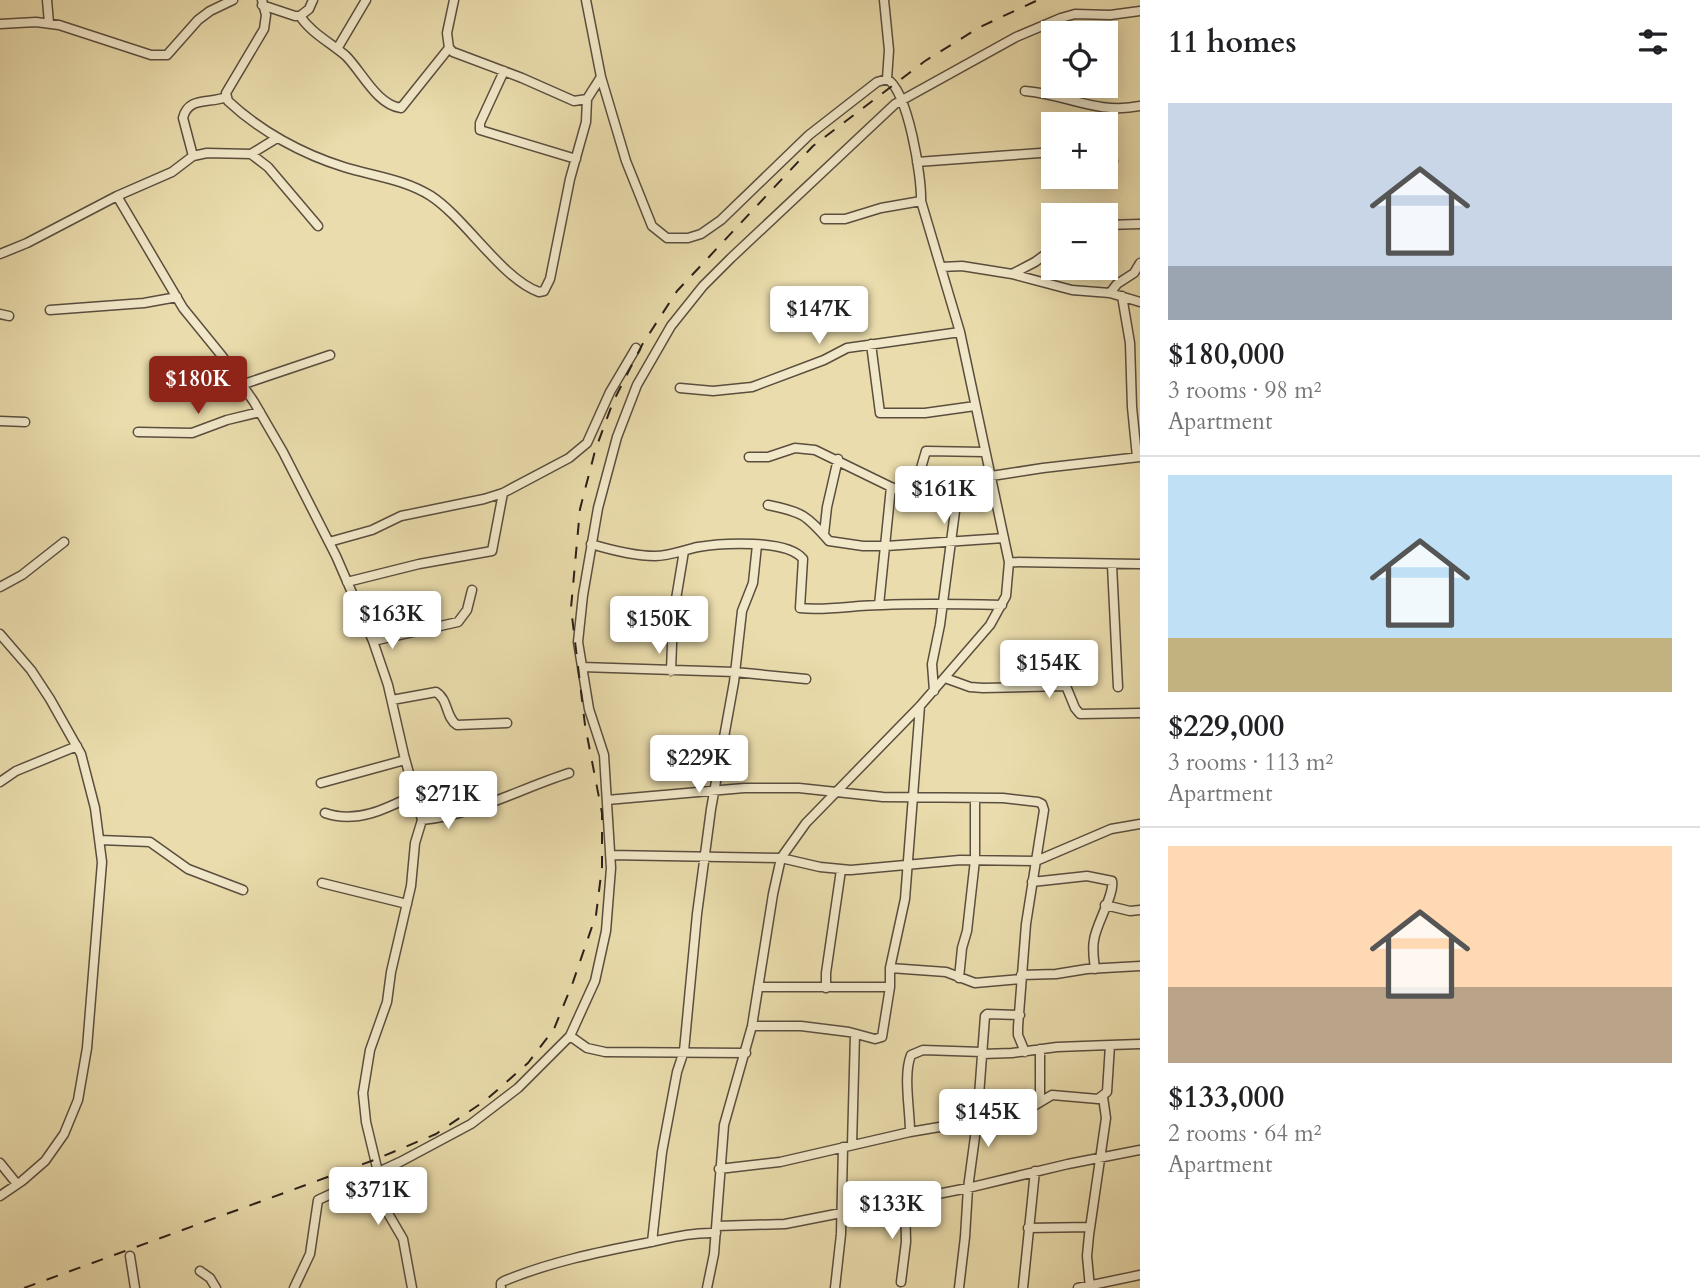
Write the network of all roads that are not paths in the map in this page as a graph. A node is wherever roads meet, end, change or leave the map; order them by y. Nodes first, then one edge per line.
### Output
1 (47, 0) edge
2 (233, 0) edge
3 (313, 0) edge
4 (366, 0) edge
5 (454, 0) edge
6 (586, 0) edge
7 (884, 0) edge
8 (262, 2) edge
9 (1140, 10) edge
10 (300, 16) junction
11 (49, 23) junction
12 (0, 24) edge
13 (449, 48) junction
14 (337, 49) junction
15 (504, 71) junction
16 (601, 77) junction
17 (887, 79) junction
18 (1025, 90) dead end
19 (226, 97) junction
20 (587, 99) junction
21 (902, 101) junction
22 (1140, 106) edge
23 (277, 138) junction
24 (268, 145) junction
25 (1041, 153) edge
26 (251, 154) junction
27 (193, 156) junction
28 (576, 159) junction
29 (917, 162) junction
30 (265, 165) junction
31 (117, 196) junction
32 (921, 201) junction
33 (825, 219) dead end
34 (1140, 224) edge
35 (1118, 225) edge
36 (318, 226) dead end
37 (0, 254) edge
38 (1041, 258) edge
39 (1140, 263) edge
40 (941, 267) junction
41 (1012, 274) junction
42 (1110, 293) junction
43 (1122, 296) junction
44 (177, 297) junction
45 (1140, 302) edge
46 (50, 310) dead end
47 (960, 332) junction
48 (871, 344) junction
49 (636, 348) dead end
50 (330, 355) dead end
51 (241, 385) junction
52 (680, 388) dead end
53 (975, 406) junction
54 (260, 412) junction
55 (0, 421) edge
56 (25, 422) dead end
57 (138, 432) dead end
58 (984, 452) junction
59 (749, 457) dead end
60 (1138, 457) edge
61 (838, 460) junction
62 (990, 477) junction
63 (891, 487) junction
64 (503, 493) junction
65 (768, 505) dead end
66 (824, 534) junction
67 (1004, 538) junction
68 (953, 540) junction
69 (64, 542) dead end
70 (329, 542) junction
71 (591, 544) junction
72 (757, 545) junction
73 (886, 546) junction
74 (684, 551) junction
75 (1009, 562) junction
76 (1140, 564) edge
77 (1112, 565) junction
78 (347, 582) junction
79 (0, 587) edge
80 (472, 590) dead end
81 (943, 603) junction
82 (879, 605) junction
83 (1002, 605) junction
84 (0, 634) edge
85 (373, 642) junction
86 (582, 667) junction
87 (671, 671) junction
88 (735, 672) junction
89 (945, 678) junction
90 (806, 679) dead end
91 (1118, 687) dead end
92 (934, 691) junction
93 (392, 700) junction
94 (920, 706) junction
95 (1140, 713) edge
96 (507, 723) dead end
97 (77, 746) junction
98 (405, 760) junction
99 (569, 773) dead end
100 (0, 782) edge
101 (321, 783) dead end
102 (714, 791) junction
103 (836, 792) junction
104 (414, 795) junction
105 (913, 797) junction
106 (975, 798) junction
107 (607, 800) junction
108 (325, 813) dead end
109 (422, 820) junction
110 (1140, 824) edge
111 (100, 840) junction
112 (610, 855) junction
113 (706, 858) junction
114 (781, 858) junction
115 (975, 860) junction
116 (1036, 861) junction
117 (908, 864) junction
118 (841, 870) junction
119 (1032, 882) junction
120 (322, 883) dead end
121 (243, 890) dead end
122 (407, 904) junction
123 (1105, 905) junction
124 (1140, 910) edge
125 (1140, 966) edge
126 (890, 968) junction
127 (1096, 969) junction
128 (1021, 977) junction
129 (959, 978) junction
130 (758, 987) junction
131 (890, 987) junction
132 (826, 988) junction
133 (1020, 1015) junction
134 (752, 1026) junction
135 (855, 1034) junction
136 (570, 1035) junction
137 (1140, 1044) edge
138 (1110, 1045) junction
139 (1040, 1049) junction
140 (684, 1052) junction
141 (1025, 1052) junction
142 (746, 1053) junction
143 (982, 1053) junction
144 (1103, 1097) junction
145 (1040, 1102) junction
146 (977, 1122) junction
147 (909, 1132) junction
148 (848, 1146) junction
149 (1140, 1150) edge
150 (1101, 1158) junction
151 (0, 1163) edge
152 (719, 1169) junction
153 (382, 1171) junction
154 (1035, 1171) junction
155 (17, 1184) junction
156 (968, 1188) junction
157 (0, 1196) edge
158 (905, 1199) junction
159 (842, 1212) junction
160 (1090, 1227) junction
161 (1028, 1228) junction
162 (716, 1230) junction
163 (652, 1242) junction
164 (130, 1256) dead end
165 (200, 1271) dead end
166 (1140, 1275) edge
167 (901, 1282) dead end
168 (1089, 1287) edge
169 (135, 1288) edge
170 (216, 1288) edge
171 (294, 1288) edge
172 (412, 1288) edge
173 (500, 1288) edge
174 (707, 1288) edge
175 (835, 1288) edge
176 (959, 1288) edge
177 (1023, 1288) edge
178 (1078, 1288) edge

1 - 11 street
2 - 11 street
3 - 10 street
4 - 14 street
5 - 13 street
6 - 16 street
7 - 17 street
8 - 10 street
8 - 19 street
9 - 21 street
10 - 14 street
11 - 12 street
13 - 14 street
13 - 15 street
15 - 20 street
15 - 28 street
16 - 17 street
16 - 20 street
17 - 21 street
18 - 22 street
19 - 23 street
19 - 27 street
20 - 28 street
21 - 29 street
21 - 71 street
23 - 24 street
23 - 28 street
24 - 26 street
24 - 30 street
25 - 29 street
26 - 27 street
26 - 30 street
27 - 31 street
29 - 32 street
30 - 36 street
31 - 37 street
31 - 44 street
32 - 33 street
32 - 40 street
34 - 35 street
38 - 41 street
39 - 42 street
40 - 41 street
40 - 47 street
41 - 42 street
42 - 43 street
43 - 45 street
43 - 60 street
44 - 46 street
44 - 51 street
47 - 48 street
47 - 53 street
48 - 52 street
48 - 53 street
49 - 64 street
50 - 51 street
51 - 54 street
53 - 58 street
54 - 57 street
54 - 70 street
55 - 56 street
58 - 62 street
58 - 63 street
59 - 61 street
60 - 62 street
61 - 63 street
61 - 66 street
62 - 67 street
62 - 68 street
63 - 73 street
64 - 70 street
64 - 78 street
65 - 66 street
66 - 73 street
67 - 68 street
67 - 75 street
68 - 73 street
68 - 81 street
69 - 79 street
70 - 78 street
71 - 74 street
71 - 86 street
72 - 74 street
72 - 82 street
72 - 88 street
73 - 82 street
74 - 87 street
75 - 77 street
75 - 83 street
76 - 77 street
77 - 91 street
78 - 85 street
80 - 85 street
81 - 82 street
81 - 83 street
81 - 92 street
83 - 89 street
84 - 97 street
85 - 93 street
86 - 87 street
86 - 107 street
87 - 88 street
88 - 90 street
88 - 102 street
89 - 92 street
89 - 95 street
92 - 94 street
93 - 96 street
93 - 98 street
94 - 103 street
94 - 105 street
97 - 100 street
97 - 111 street
98 - 101 street
98 - 104 street
99 - 109 street
102 - 103 street
102 - 107 street
102 - 113 street
103 - 105 street
103 - 114 street
104 - 108 street
104 - 109 street
105 - 106 street
105 - 117 street
106 - 115 street
106 - 116 street
107 - 112 street
109 - 122 street
110 - 116 street
111 - 121 street
111 - 155 street
112 - 113 street
112 - 136 street
113 - 114 street
113 - 140 street
114 - 118 street
114 - 130 street
115 - 116 street
115 - 117 street
115 - 129 street
116 - 119 street
117 - 118 street
117 - 126 street
118 - 132 street
119 - 123 street
119 - 128 street
120 - 122 street
122 - 153 street
123 - 124 street
123 - 127 street
125 - 127 street
126 - 129 street
126 - 131 street
127 - 128 street
128 - 129 street
128 - 133 street
130 - 132 street
130 - 134 street
131 - 132 street
131 - 135 street
133 - 141 street
133 - 143 street
134 - 135 street
134 - 142 street
135 - 148 street
136 - 140 street
136 - 153 street
137 - 138 street
138 - 139 street
138 - 144 street
139 - 141 street
139 - 145 street
140 - 142 street
140 - 163 street
141 - 143 street
142 - 152 street
143 - 146 street
143 - 147 street
144 - 145 street
144 - 150 street
145 - 146 street
146 - 147 street
146 - 156 street
147 - 148 street
148 - 152 street
148 - 159 street
149 - 150 street
150 - 154 street
150 - 160 street
151 - 155 street
152 - 162 street
153 - 171 street
153 - 172 street
154 - 156 street
154 - 161 street
155 - 157 street
156 - 158 street
156 - 176 street
158 - 159 street
158 - 167 street
159 - 162 street
159 - 175 street
160 - 161 street
160 - 168 street
161 - 177 street
162 - 163 street
162 - 174 street
163 - 173 street
164 - 169 street
165 - 170 street
166 - 168 street
168 - 178 street

